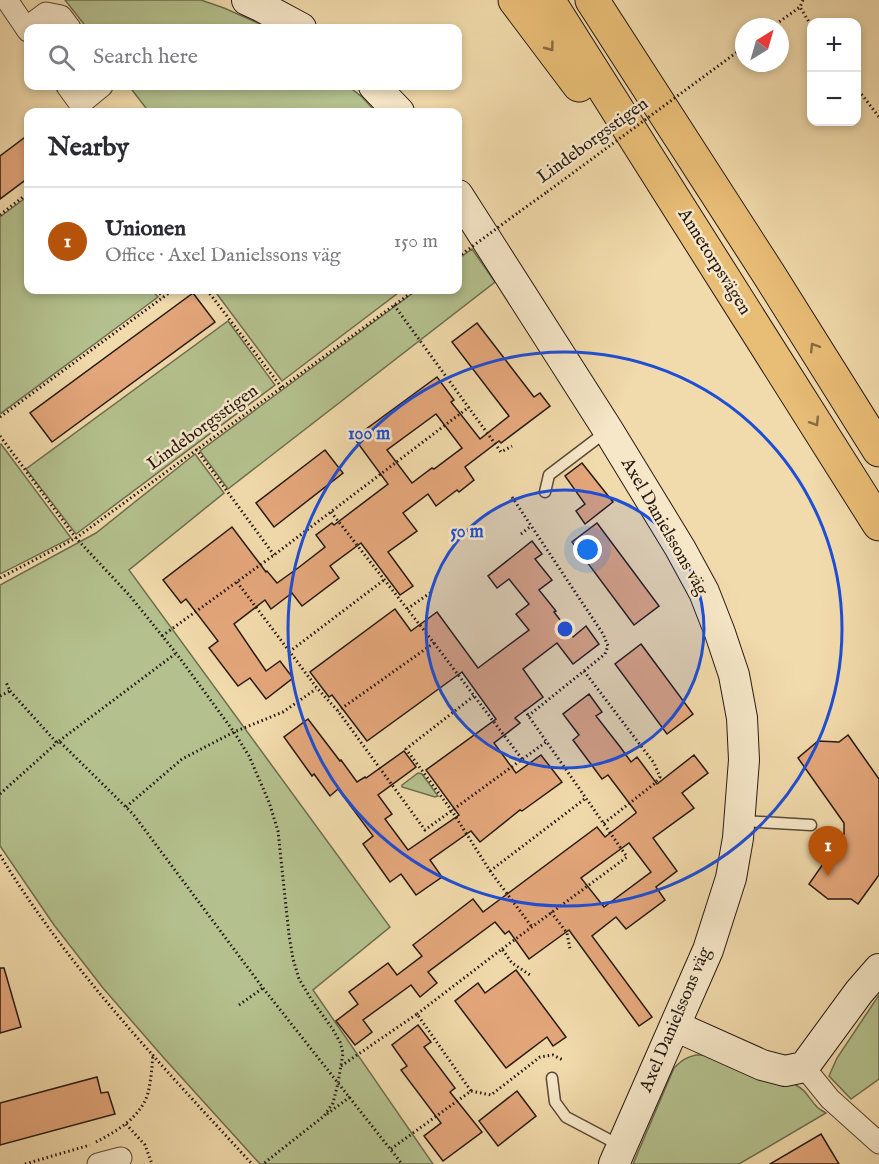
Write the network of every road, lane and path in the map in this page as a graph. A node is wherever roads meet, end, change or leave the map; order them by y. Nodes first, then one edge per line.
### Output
1 (7, 0) edge
2 (248, 0) edge
3 (515, 0) edge
4 (548, 0) edge
5 (592, 0) edge
6 (619, 0) edge
7 (802, 0) edge
8 (800, 7) junction
9 (785, 18) edge
10 (807, 19) edge
11 (33, 24) edge
12 (67, 24) edge
13 (294, 24) edge
14 (24, 25) edge
15 (735, 54) edge
16 (70, 90) edge
17 (97, 90) edge
18 (378, 90) edge
19 (861, 94) edge
20 (395, 108) edge
21 (879, 117) edge
22 (24, 196) edge
23 (462, 201) edge
24 (0, 214) edge
25 (462, 254) edge
26 (768, 273) junction
27 (160, 294) edge
28 (167, 294) edge
29 (210, 294) edge
30 (409, 294) edge
31 (163, 297) junction
32 (394, 305) junction
33 (791, 384) junction
34 (282, 388) junction
35 (469, 407) junction
36 (0, 417) edge
37 (608, 430) junction
38 (0, 436) edge
39 (512, 446) dead end
40 (196, 449) junction
41 (879, 450) edge
42 (544, 492) dead end
43 (512, 497) dead end
44 (332, 512) junction
45 (879, 524) edge
46 (531, 526) junction
47 (522, 534) dead end
48 (76, 538) junction
49 (274, 555) junction
50 (0, 578) edge
51 (384, 580) junction
52 (237, 582) junction
53 (433, 591) dead end
54 (407, 609) junction
55 (162, 636) junction
56 (434, 643) junction
57 (289, 652) junction
58 (176, 653) junction
59 (584, 670) junction
60 (6, 682) dead end
61 (317, 688) junction
62 (10, 691) junction
63 (0, 696) edge
64 (474, 696) junction
65 (523, 708) dead end
66 (338, 711) junction
67 (528, 716) junction
68 (234, 732) junction
69 (58, 742) junction
70 (546, 742) junction
71 (522, 759) junction
72 (0, 794) edge
73 (586, 798) junction
74 (126, 807) junction
75 (452, 811) junction
76 (739, 821) junction
77 (603, 824) junction
78 (811, 825) dead end
79 (0, 855) edge
80 (490, 871) junction
81 (551, 912) junction
82 (532, 927) junction
83 (502, 949) junction
84 (570, 949) dead end
85 (879, 969) edge
86 (530, 975) dead end
87 (263, 988) junction
88 (239, 1005) dead end
89 (417, 1014) junction
90 (675, 1026) junction
91 (153, 1054) junction
92 (563, 1060) dead end
93 (341, 1066) junction
94 (804, 1067) junction
95 (552, 1078) dead end
96 (338, 1083) junction
97 (471, 1091) junction
98 (350, 1097) junction
99 (324, 1116) junction
100 (126, 1124) junction
101 (879, 1143) edge
102 (391, 1149) junction
103 (617, 1155) edge
104 (121, 1158) dead end
105 (25, 1164) edge
106 (98, 1164) edge
107 (152, 1164) edge
108 (252, 1164) edge
109 (263, 1164) edge
110 (402, 1164) edge

1 - 14 street
2 - 13 street
3 -> 33 main road
4 - 33 main road, Annetorpsvägen
5 - 26 main road
6 - 26 main road
7 - 8 path
8 - 9 path
8 - 10 path
11 - 12 street
15 - 25 path, Lindeborgsstigen, bridge
16 - 17 street
18 - 20 street
19 - 21 path
22 - 24 path
23 - 37 street, Axel Danielssons väg
41 -> 26 main road
27 - 31 path
28 - 31 path
29 - 34 path
30 - 32 path, Lindeborgsstigen
31 - 36 path
32 - 34 path, Lindeborgsstigen
32 - 35 path
33 -> 45 main road, Annetorpsvägen
34 - 40 path, Lindeborgsstigen
35 - 39 path
35 - 44 path
37 - 42 lane
37 - 76 street, Axel Danielssons väg
38 - 48 path
40 - 48 path, Lindeborgsstigen
40 - 49 path
43 - 46 path
44 - 49 path
44 - 51 path
46 - 47 path
46 - 59 path
48 - 50 path, Lindeborgsstigen
48 - 55 path
49 - 52 path
51 - 54 path
51 - 57 path
52 - 55 path
52 - 57 path
53 - 54 path
54 - 56 path
55 - 58 path
56 - 64 path
56 - 66 path
57 - 61 path
58 - 68 path
58 - 69 path
59 - 67 path
59 - 77 path
60 - 62 path
61 - 66 path
61 - 68 path
62 - 63 path
62 - 69 path
64 - 71 path
64 - 75 path
65 - 67 path
66 - 75 path
67 - 70 path
68 - 74 path
68 - 93 path
69 - 72 path
69 - 74 path
70 - 71 path
70 - 73 path
71 - 75 path
73 - 77 path
73 - 80 path
74 - 87 path
75 - 80 path
76 - 78 lane
76 - 90 street, Axel Danielssons väg
77 - 81 path
79 - 91 path
80 - 82 path
81 - 82 path
81 - 84 path
82 - 83 path
83 - 86 path
83 - 89 path
85 - 94 street
87 - 88 path
87 - 96 path
89 - 93 path
89 - 97 path
90 - 94 street
90 - 103 street, Axel Danielssons väg
91 - 100 path
91 - 108 path
92 - 97 path
93 - 96 path
94 - 101 street
95 - 103 lane
96 - 98 path
96 - 99 path
97 - 102 path
98 - 99 path
98 - 102 path
99 - 109 path
100 - 105 path
100 - 107 path
102 - 110 path
104 - 106 street

